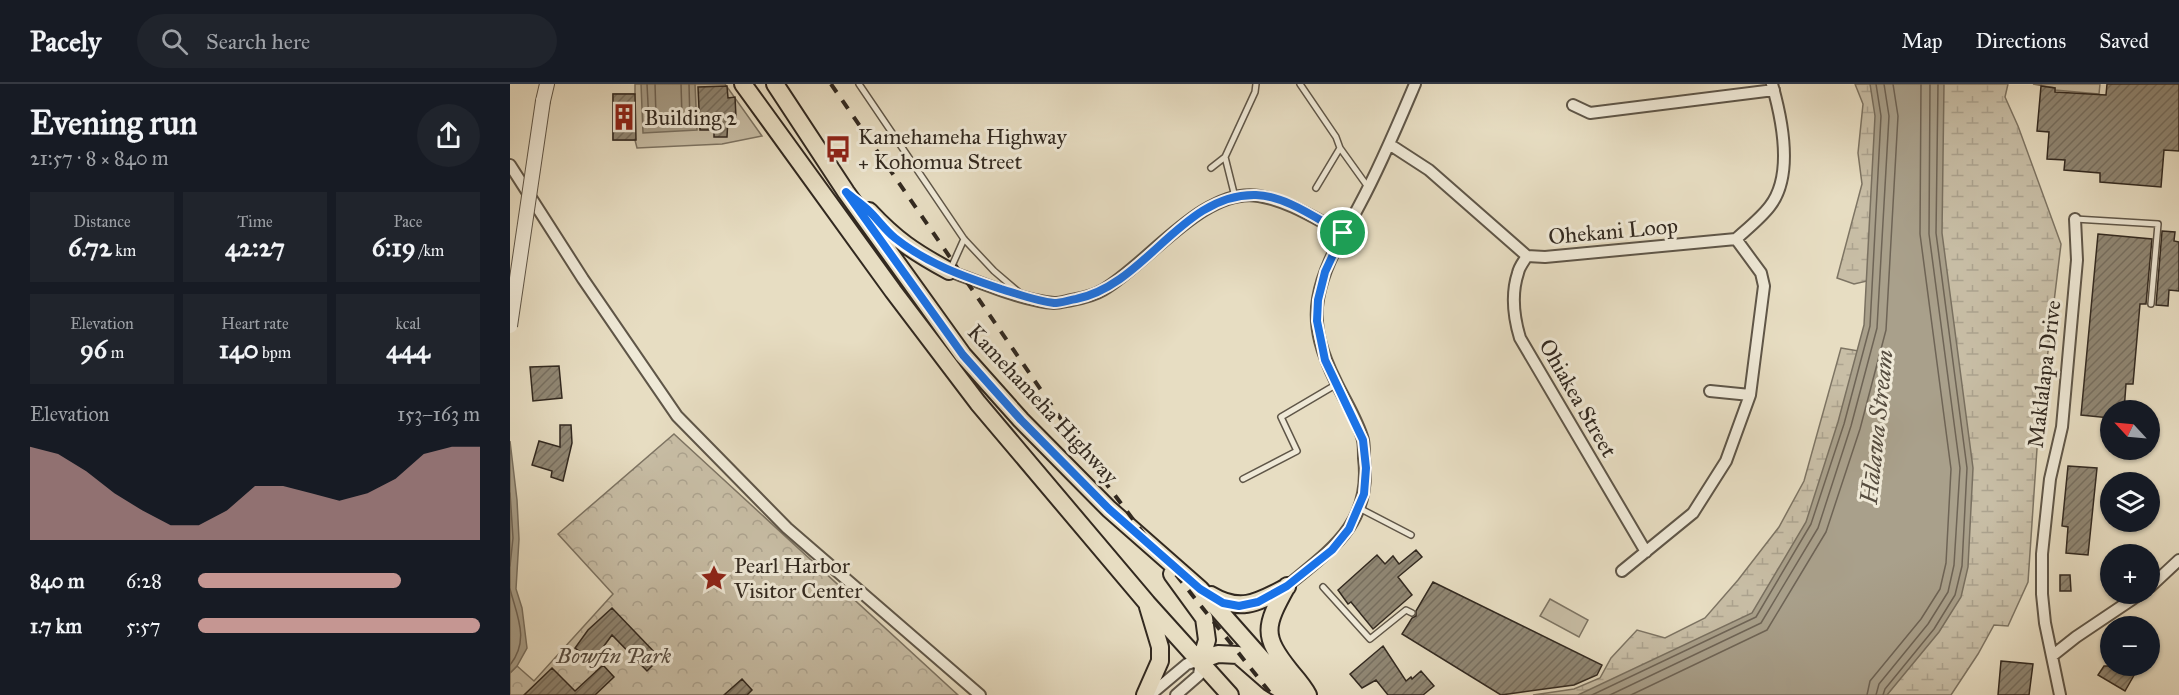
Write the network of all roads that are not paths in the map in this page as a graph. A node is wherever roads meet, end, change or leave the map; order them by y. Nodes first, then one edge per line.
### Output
1 (547, 84) edge
2 (743, 84) edge
3 (775, 84) edge
4 (859, 84) edge
5 (1256, 84) edge
6 (1300, 84) edge
7 (1415, 84) edge
8 (1773, 87) edge
9 (1573, 105) dead end
10 (1389, 144) junction
11 (1340, 148) junction
12 (1225, 158) junction
13 (510, 165) edge
14 (1211, 168) dead end
15 (1368, 187) junction
16 (1316, 188) dead end
17 (846, 192) junction
18 (1235, 197) junction
19 (2075, 219) joint
20 (1343, 233) junction
21 (964, 239) junction
22 (1737, 239) junction
23 (1527, 256) junction
24 (949, 271) junction
25 (1025, 297) junction
26 (2151, 304) dead end
27 (510, 326) edge
28 (1337, 384) junction
29 (1710, 391) dead end
30 (1750, 395) junction
31 (1243, 479) dead end
32 (1359, 508) junction
33 (1411, 535) dead end
34 (1148, 544) junction
35 (1646, 552) junction
36 (2179, 560) edge
37 (1622, 571) dead end
38 (2160, 578) edge
39 (1287, 586) junction
40 (1323, 587) dead end
41 (1200, 589) junction
42 (1147, 603) junction
43 (2125, 604) edge
44 (1412, 614) dead end
45 (2052, 656) junction
46 (1201, 660) junction
47 (980, 695) edge
48 (1145, 695) edge
49 (1150, 695) edge
50 (1176, 695) edge
51 (1230, 695) edge
52 (1289, 695) edge
53 (1294, 695) edge
54 (1308, 695) edge
55 (2060, 695) edge

1 - 27 street, bridge
2 - 42 main road, Kamehameha Highway
3 - 17 main road, Kamehameha Highway
4 - 21 lane
5 - 12 lane
6 - 11 lane
7 - 10 street
8 - 9 street
8 - 22 street
10 - 15 street
10 - 23 street, Ohekani Loop
11 - 15 lane
11 - 16 lane
12 - 14 lane
12 - 18 lane
13 - 47 street
15 - 20 street
17 - 24 main road
17 - 34 main road, Kamehameha Highway
18 - 20 street
18 - 25 street
19 - 26 lane, Maklalapa Drive
19 - 45 street, Maklalapa Drive
20 - 28 street
21 - 24 lane
21 - 25 lane
22 - 23 street, Ohekani Loop
22 - 30 street
23 - 35 street, Ohiakea Street
24 - 25 street
28 - 31 lane
28 - 32 street
29 - 30 street
30 - 35 street
32 - 33 lane
32 - 39 street
34 - 41 main road, Kamehameha Highway
34 - 46 main road
35 - 37 street
36 - 38 street
39 - 41 main road
39 - 54 main road
40 - 44 lane
41 - 53 main road, Kamehameha Highway
42 - 46 main road, Kamehameha Highway
42 - 48 main road
43 - 45 street
45 - 55 street, Maklalapa Drive
46 - 49 street
46 - 50 street
46 - 51 main road, Kamehameha Highway
46 - 52 main road

